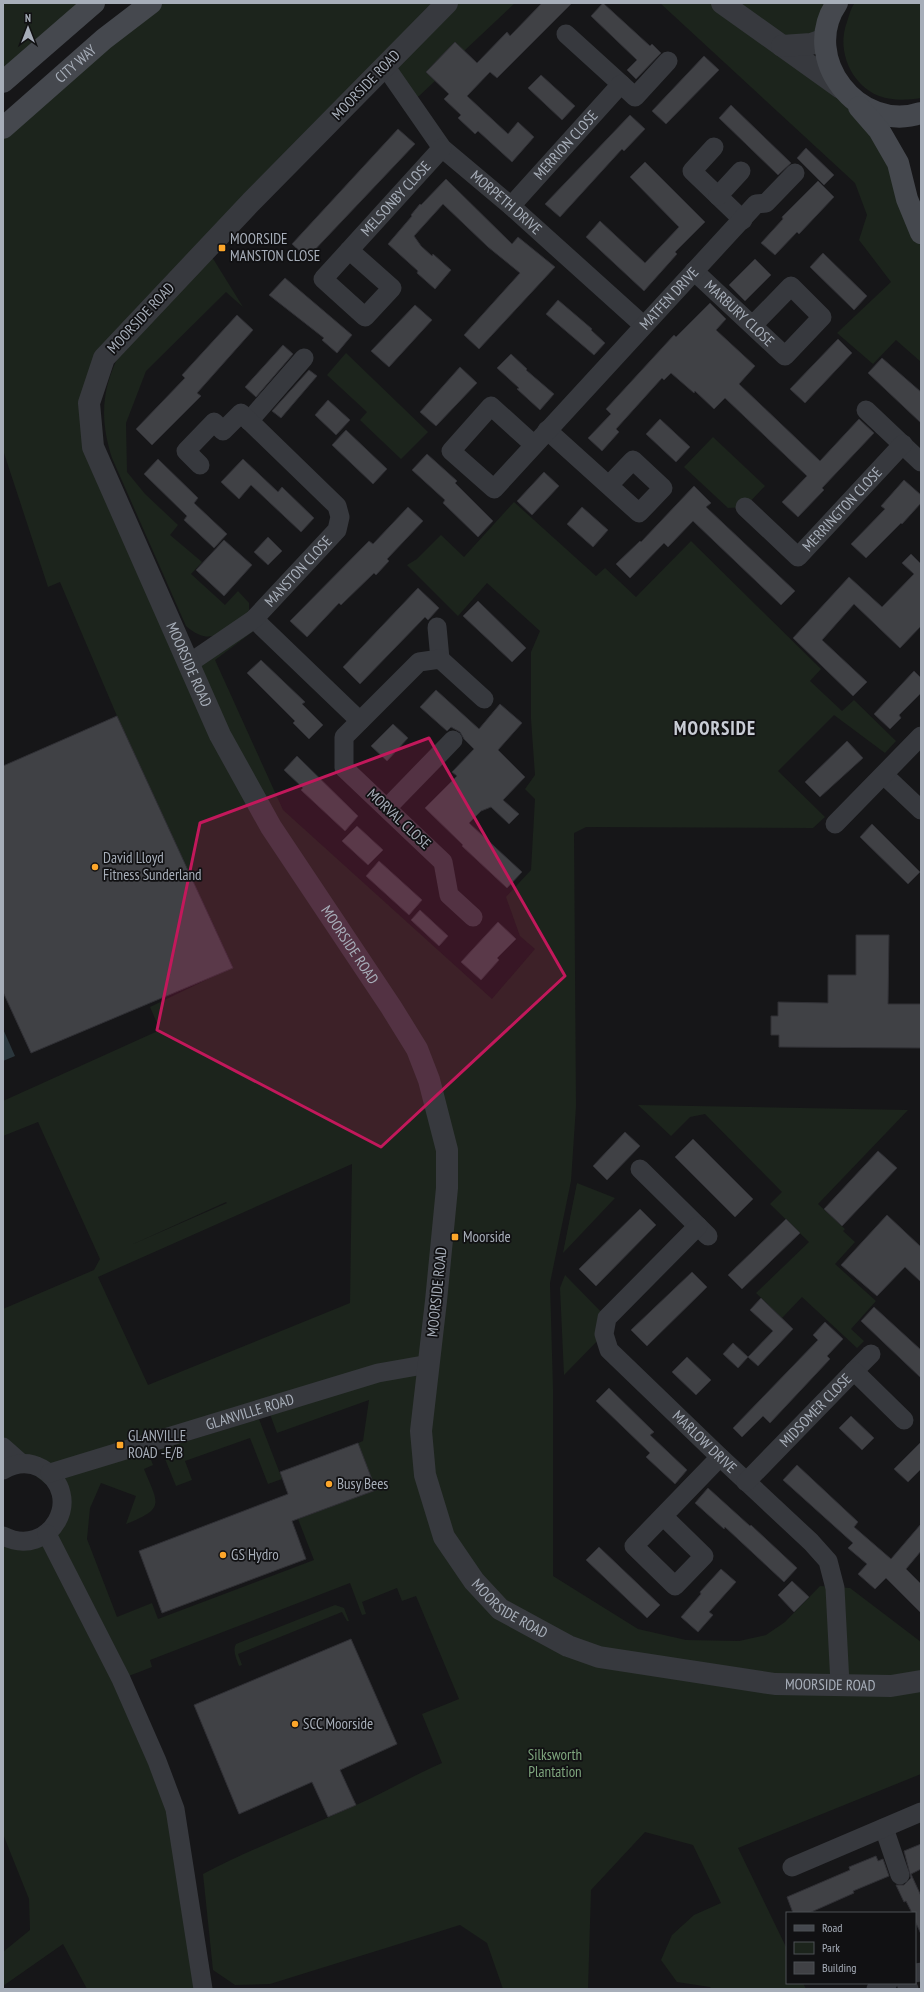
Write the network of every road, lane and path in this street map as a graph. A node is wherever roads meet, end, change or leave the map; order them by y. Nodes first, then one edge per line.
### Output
1 (94, 3) edge
2 (151, 3) edge
3 (447, 3) edge
4 (722, 3) edge
5 (836, 3) edge
6 (566, 34) dead end
7 (825, 39) junction
8 (782, 46) junction
9 (668, 61) dead end
10 (385, 66) junction
11 (3, 82) edge
12 (621, 84) junction
13 (848, 96) junction
14 (921, 113) edge
15 (3, 128) edge
16 (714, 147) dead end
17 (442, 148) junction
18 (741, 171) dead end
19 (795, 172) dead end
20 (718, 196) junction
21 (511, 206) junction
22 (742, 220) junction
23 (921, 234) edge
24 (350, 250) dead end
25 (694, 271) junction
26 (643, 325) junction
27 (753, 325) junction
28 (304, 358) dead end
29 (866, 410) dead end
30 (249, 421) junction
31 (547, 430) junction
32 (533, 444) dead end
33 (902, 444) junction
34 (921, 462) edge
35 (200, 465) dead end
36 (609, 485) dead end
37 (745, 507) dead end
38 (254, 619) junction
39 (437, 627) dead end
40 (440, 659) junction
41 (188, 664) junction
42 (484, 699) dead end
43 (360, 721) junction
44 (921, 736) edge
45 (453, 740) dead end
46 (884, 775) junction
47 (387, 808) junction
48 (921, 810) edge
49 (835, 824) dead end
50 (474, 917) dead end
51 (640, 1169) dead end
52 (871, 1354) dead end
53 (429, 1364) junction
54 (854, 1371) junction
55 (904, 1420) dead end
56 (3, 1448) edge
57 (720, 1458) junction
58 (21, 1463) junction
59 (3, 1470) edge
60 (50, 1473) junction
61 (746, 1482) junction
62 (663, 1516) dead end
63 (47, 1534) junction
64 (3, 1536) edge
65 (921, 1682) edge
66 (840, 1684) junction
67 (921, 1812) edge
68 (884, 1828) junction
69 (792, 1867) dead end
70 (900, 1875) dead end
71 (886, 1984) edge
72 (203, 1989) edge
73 (876, 1989) edge

1 - 11 main road
2 - 15 main road, CITY WAY
3 - 10 street, MOORSIDE ROAD
4 - 8 street
5 - 7 main road
6 - 12 street
7 - 8 street
7 - 13 main road
8 - 13 street
9 - 12 street
10 - 17 street, MORPETH DRIVE
10 - 41 street, MOORSIDE ROAD
12 - 21 street, MERRION CLOSE
13 - 14 main road
13 - 23 main road
16 - 20 street
17 - 21 street, MORPETH DRIVE
17 - 24 street, MELSONBY CLOSE
18 - 20 street
19 - 22 street, MATFEN DRIVE
20 - 22 street
21 - 26 street, MORPETH DRIVE
22 - 25 street, MATFEN DRIVE
25 - 26 street, MATFEN DRIVE
25 - 27 street, MARBURY CLOSE
26 - 31 street, MATFEN DRIVE
27 - 27 street, MARBURY CLOSE
28 - 30 street
29 - 33 street
30 - 35 street
30 - 38 street, MANSTON CLOSE
31 - 32 street, MATFEN DRIVE
31 - 36 street
33 - 34 street
33 - 37 street, MERRINGTON CLOSE
38 - 41 street, MANSTON CLOSE
38 - 43 street
39 - 40 street
40 - 42 street
40 - 43 street, MORVAL CLOSE
41 - 53 street, MOORSIDE ROAD
43 - 47 street, MORVAL CLOSE
44 - 46 street
45 - 47 street
46 - 48 street
46 - 49 street
47 - 50 street, MORVAL CLOSE
51 - 57 street, MARLOW DRIVE
52 - 54 street
53 - 60 street, GLANVILLE ROAD
53 - 66 street, MOORSIDE ROAD
54 - 55 street, MIDSOMER CLOSE
54 - 61 street, MIDSOMER CLOSE
56 - 58 street
57 - 61 street, MARLOW DRIVE
57 - 62 street
58 - 59 street
58 - 60 street
60 - 63 street
61 - 66 street, MARLOW DRIVE
63 - 64 street
63 - 72 street
65 - 66 street, MOORSIDE ROAD
67 - 68 street
68 - 69 street
68 - 70 street
71 - 73 street

